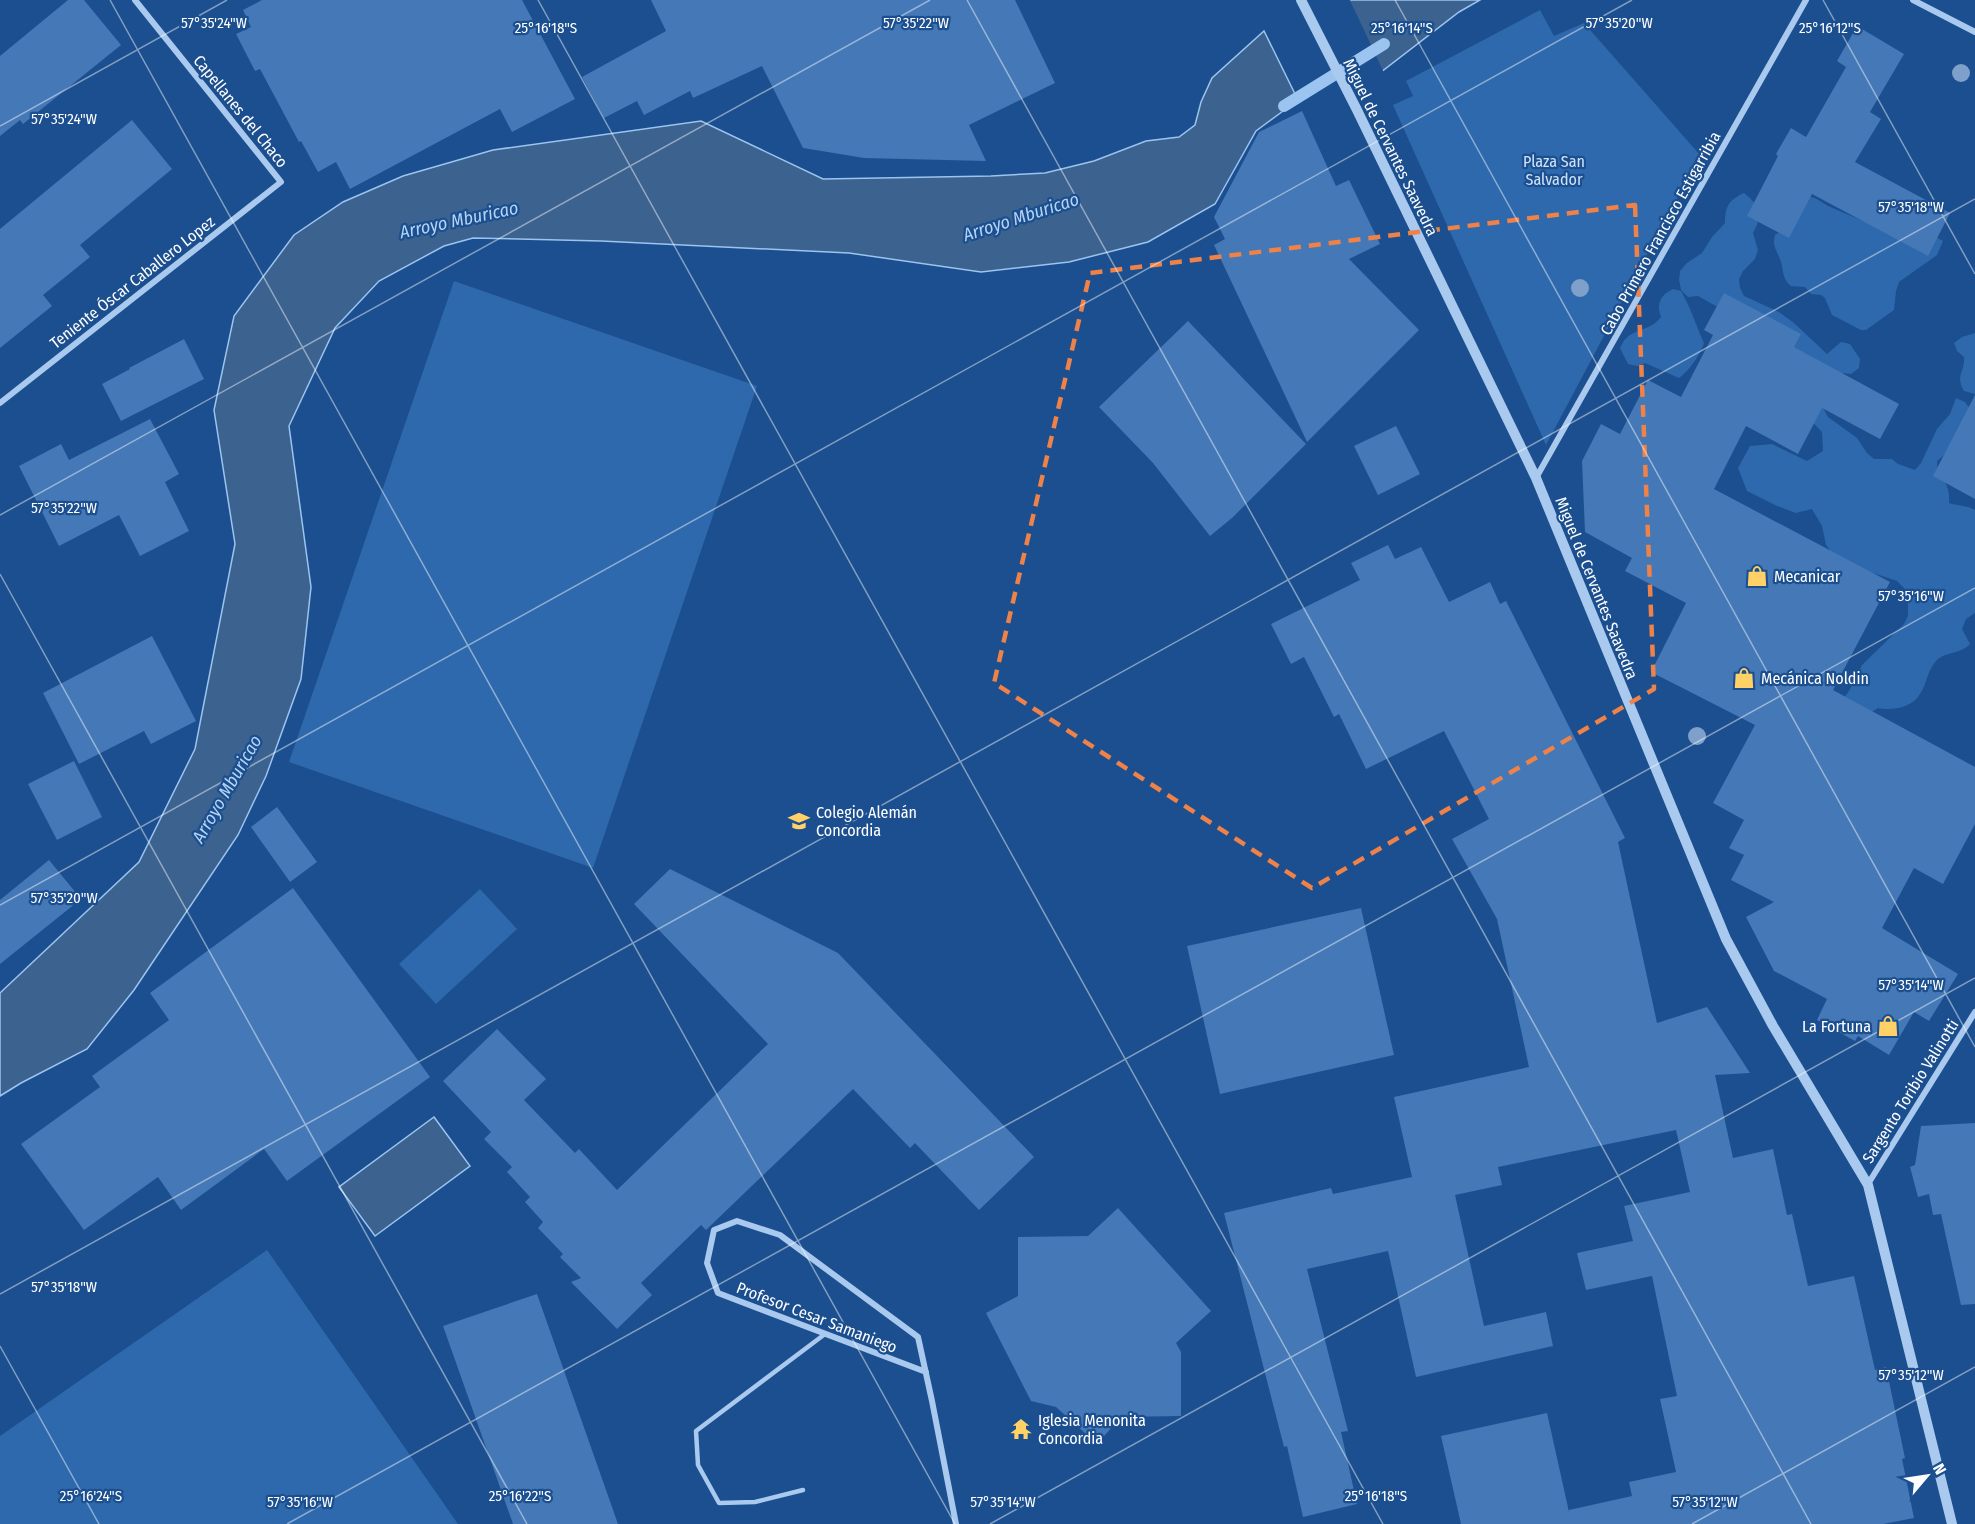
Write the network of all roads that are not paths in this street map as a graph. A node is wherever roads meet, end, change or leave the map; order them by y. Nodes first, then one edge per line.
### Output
1 (135, 0) edge
2 (1301, 0) edge
3 (1806, 0) edge
4 (1913, 0) edge
5 (1975, 32) edge
6 (281, 182) joint
7 (0, 403) edge
8 (1536, 478) junction
9 (1975, 1012) edge
10 (1868, 1185) junction
11 (825, 1334) junction
12 (926, 1372) junction
13 (803, 1490) dead end
14 (956, 1524) edge
15 (1952, 1524) edge

1 - 6 street, Capellanes del Chaco
2 - 8 street, Miguel de Cervantes Saavedra
3 - 8 street, Cabo Primero Francisco Estigarribia
4 - 5 street
6 - 7 street, Teniente Óscar Caballero Lopez
8 - 10 street, Miguel de Cervantes Saavedra
9 - 10 street, Sargento Toribio Valinotti
10 - 15 street, Miguel de Cervantes Saavedra
11 - 12 street, Profesor Cesar Samaniego
11 - 12 street, Profesor Cesar Samaniego
11 - 13 lane
12 - 14 street, Profesor Cesar Samaniego

